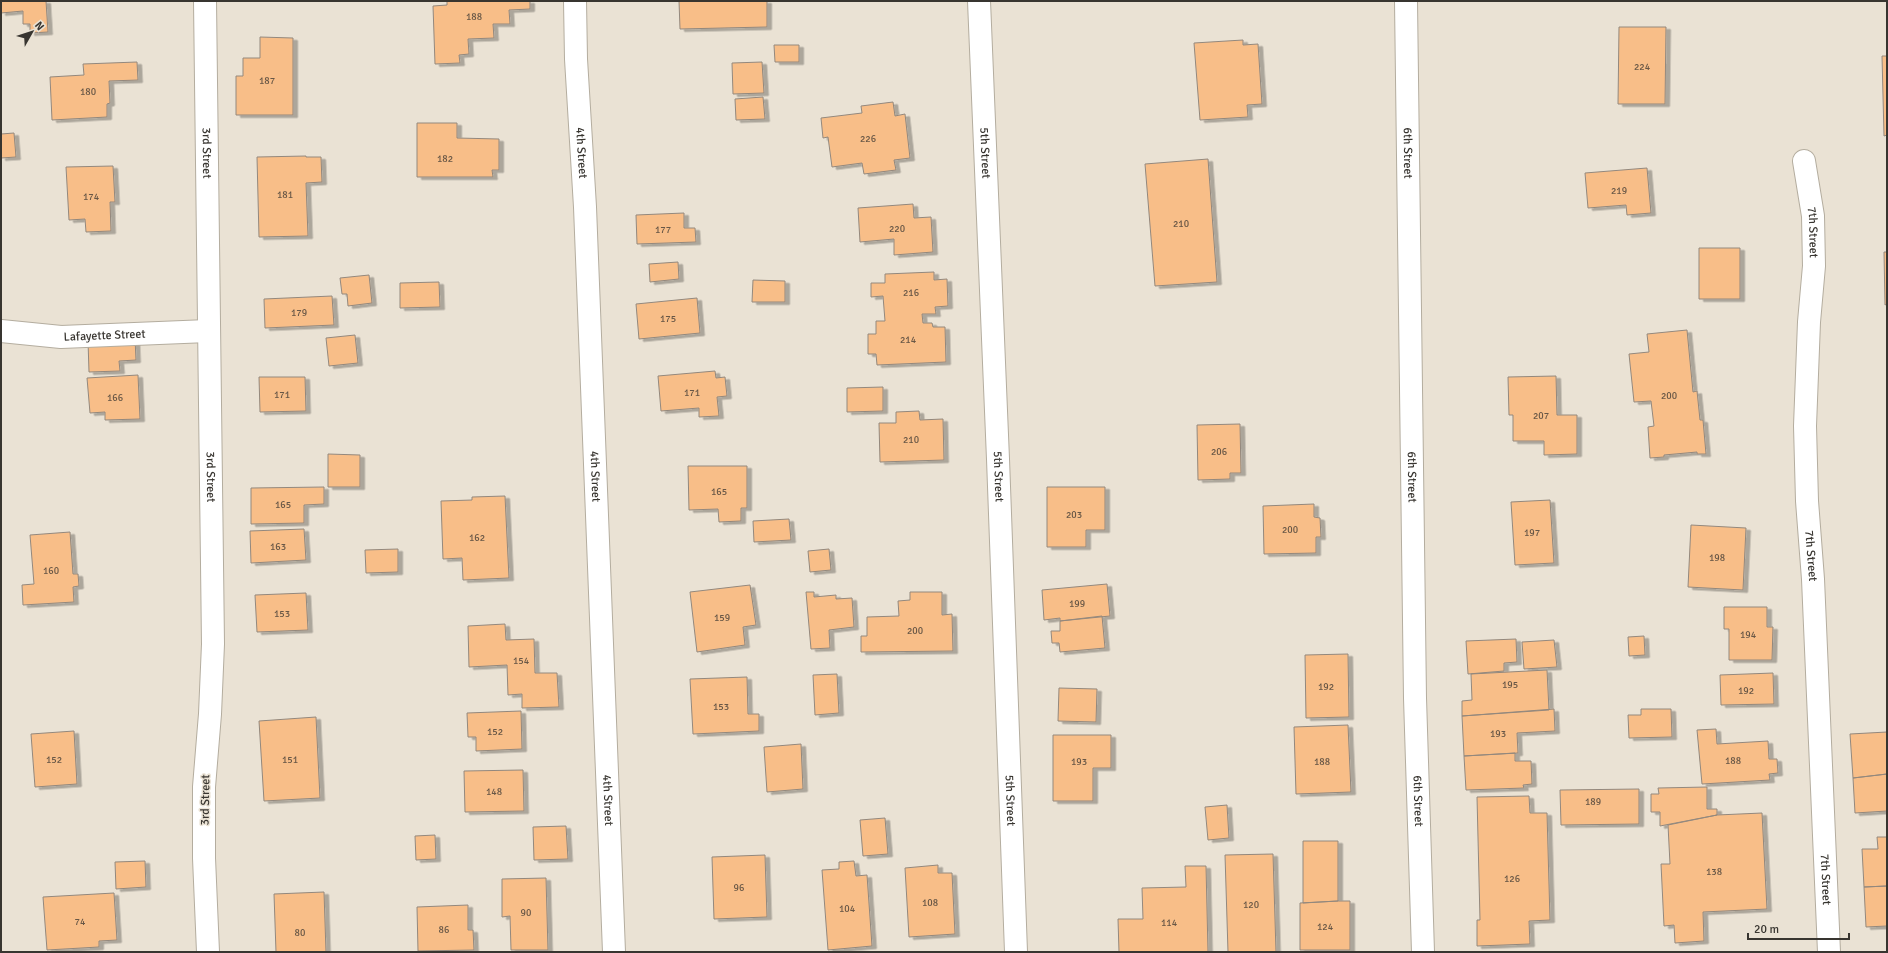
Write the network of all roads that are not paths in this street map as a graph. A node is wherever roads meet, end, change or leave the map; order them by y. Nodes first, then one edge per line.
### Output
1 (205, 1) edge
2 (575, 1) edge
3 (979, 1) edge
4 (1406, 1) edge
5 (1804, 161) dead end
6 (1, 330) edge
7 (208, 331) junction
8 (208, 952) edge
9 (614, 952) edge
10 (1016, 952) edge
11 (1422, 952) edge
12 (1829, 952) edge

1 - 7 street, 3rd Street
2 - 9 street, 4th Street
3 - 10 street, 5th Street
4 - 11 street, 6th Street
5 - 12 street, 7th Street
6 - 7 street, Lafayette Street
7 - 8 street, 3rd Street

